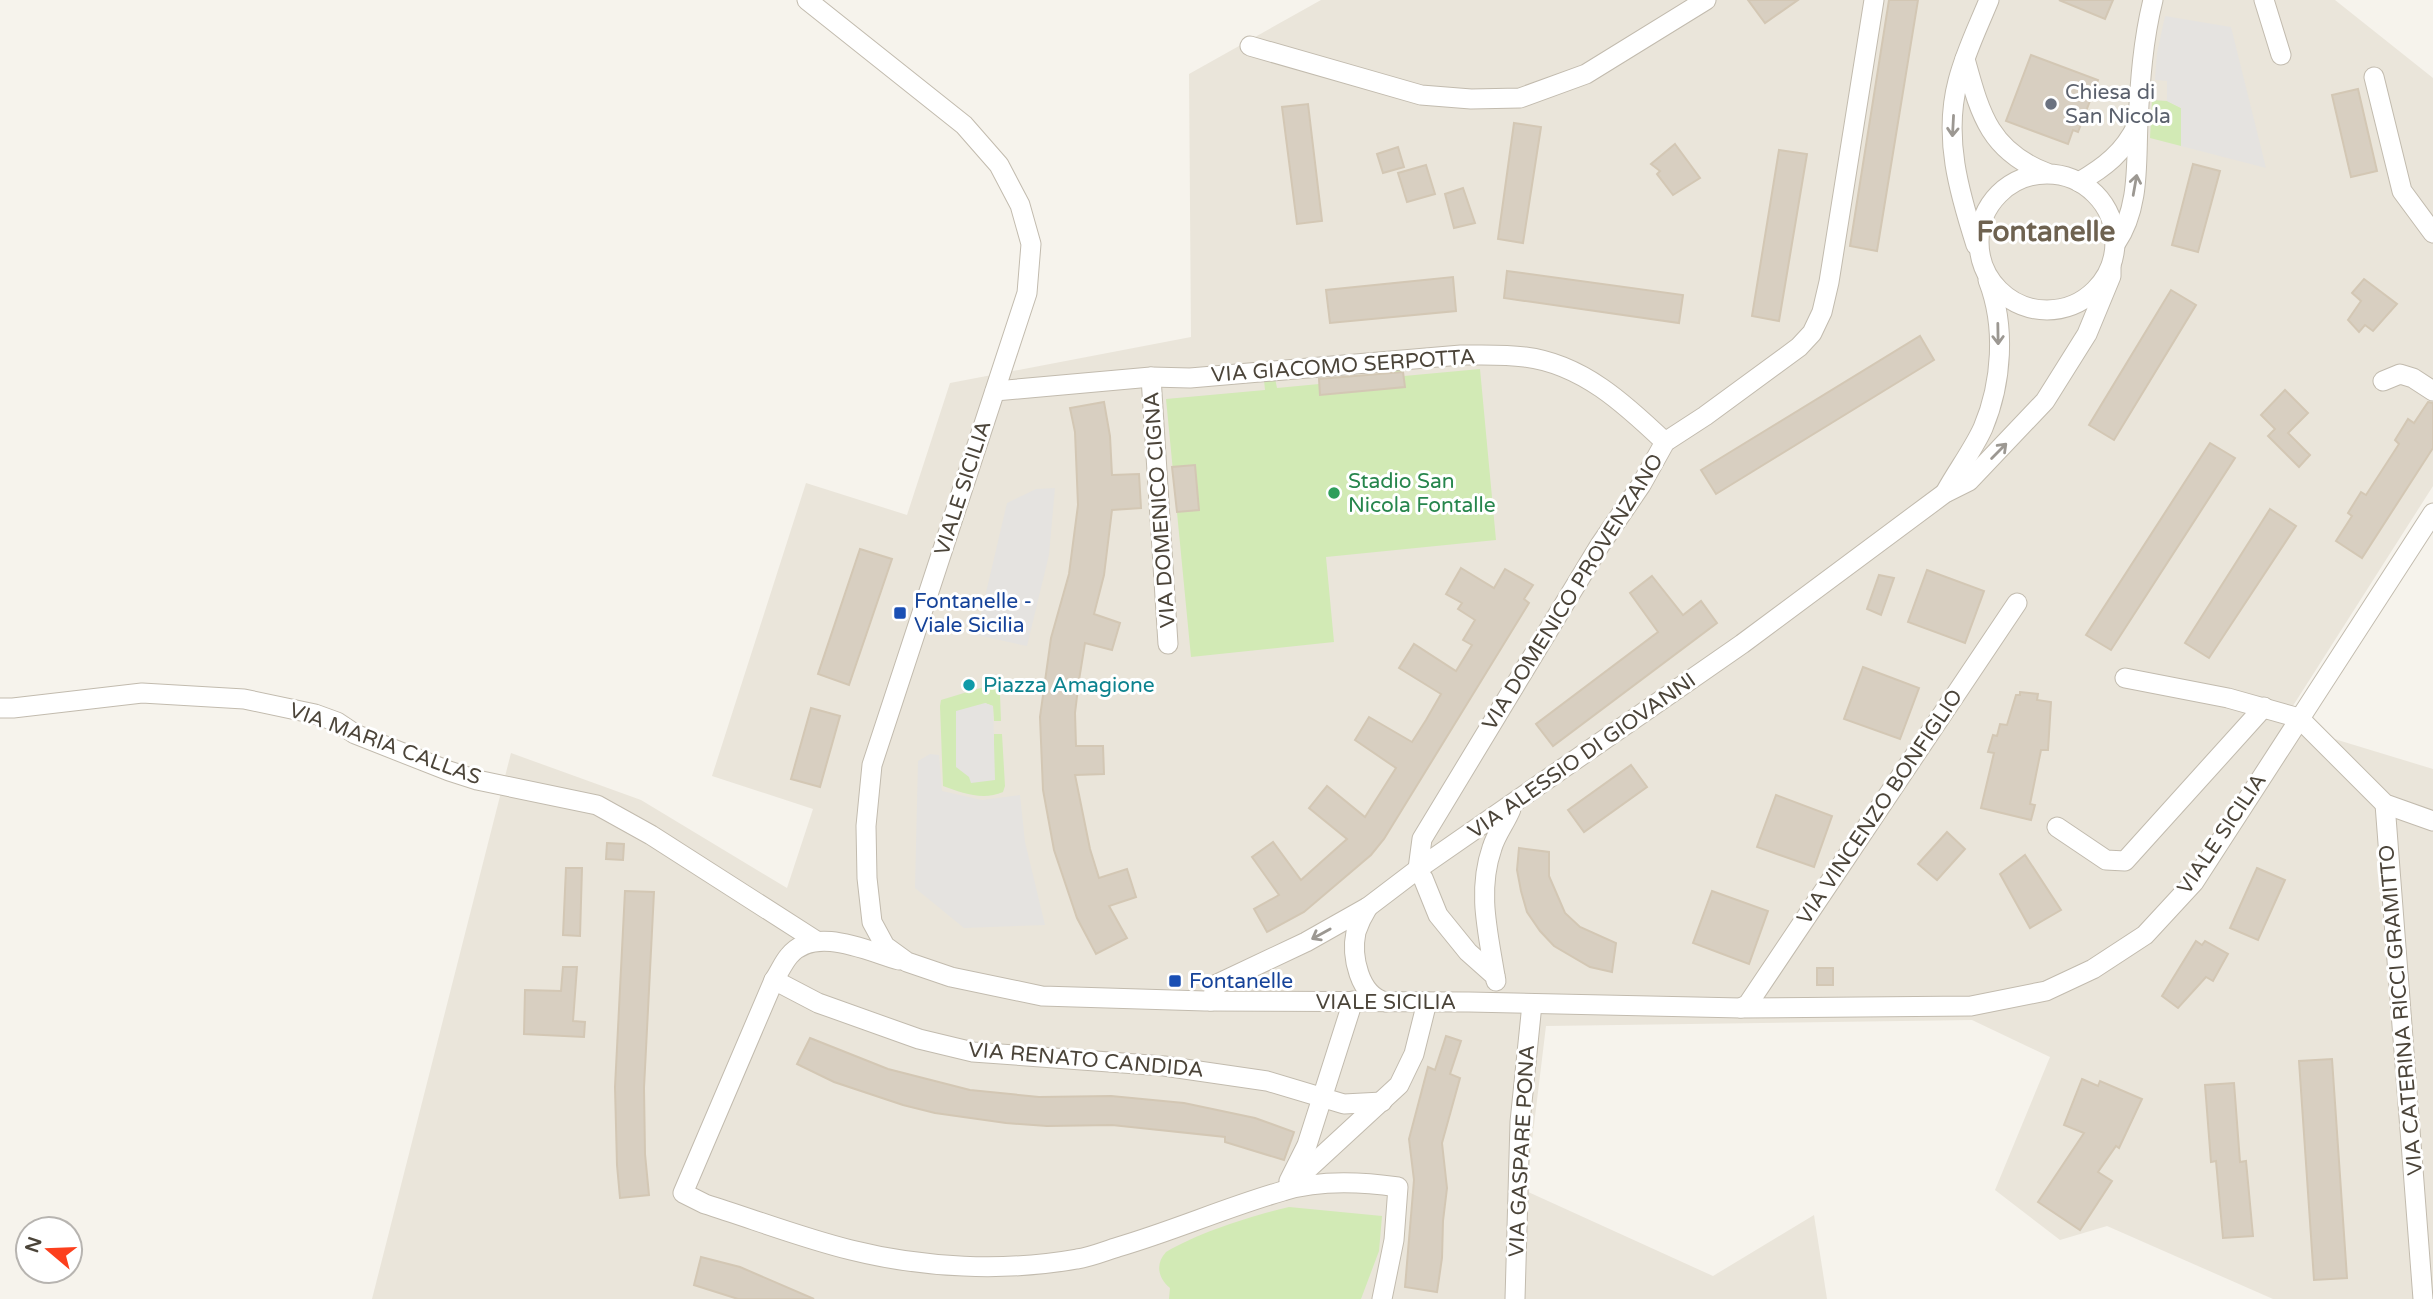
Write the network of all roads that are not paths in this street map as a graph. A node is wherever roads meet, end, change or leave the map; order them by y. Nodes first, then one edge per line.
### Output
1 (807, 0) edge
2 (1706, 0) edge
3 (1874, 0) edge
4 (1989, 0) edge
5 (2153, 0) edge
6 (2264, 0) edge
7 (1250, 46) dead end
8 (2281, 55) dead end
9 (1965, 59) junction
10 (2374, 77) dead end
11 (2138, 124) junction
12 (2047, 173) junction
13 (2079, 182) junction
14 (2433, 233) edge
15 (2116, 243) junction
16 (1981, 261) junction
17 (2111, 266) junction
18 (1151, 376) junction
19 (2383, 381) dead end
20 (995, 390) junction
21 (2433, 391) edge
22 (1665, 442) junction
23 (1945, 493) junction
24 (2433, 513) edge
25 (2017, 603) dead end
26 (1168, 644) dead end
27 (2125, 678) dead end
28 (2264, 707) junction
29 (0, 708) edge
30 (2299, 718) junction
31 (2385, 804) junction
32 (1512, 806) junction
33 (2433, 821) edge
34 (2057, 828) dead end
35 (1421, 874) junction
36 (1368, 907) junction
37 (815, 940) junction
38 (907, 962) junction
39 (1494, 976) junction
40 (775, 980) junction
41 (1211, 1001) junction
42 (1353, 1001) junction
43 (1388, 1002) junction
44 (1427, 1002) junction
45 (1505, 1003) junction
46 (1532, 1004) junction
47 (1741, 1008) junction
48 (1322, 1098) junction
49 (1382, 1102) junction
50 (1285, 1190) junction
51 (1382, 1299) edge
52 (1515, 1299) edge
53 (2423, 1299) edge

1 - 20 street, VIALE SICILIA
2 - 7 street
3 - 22 street, VIA DOMENICO PROVENZANO
4 - 9 street
5 - 11 street, VIA ALESSIO DI GIOVANNI
6 - 8 street
9 - 12 street
9 -> 16 street
10 - 14 street
11 - 13 street
15 -> 11 street, VIA ALESSIO DI GIOVANNI
12 - 13 street, VIA ALESSIO DI GIOVANNI
12 - 16 street, VIA ALESSIO DI GIOVANNI
13 - 15 street, VIA ALESSIO DI GIOVANNI
15 - 17 street, VIA ALESSIO DI GIOVANNI
16 - 17 street, VIA ALESSIO DI GIOVANNI
16 -> 23 street, VIA ALESSIO DI GIOVANNI
23 -> 17 street, VIA ALESSIO DI GIOVANNI
18 - 20 street, VIA GIACOMO SERPOTTA
18 - 22 street, VIA GIACOMO SERPOTTA
18 - 26 street, VIA DOMENICO CIGNA
19 - 21 street
20 - 38 street, VIALE SICILIA
22 - 35 street, VIA DOMENICO PROVENZANO
23 - 32 street, VIA ALESSIO DI GIOVANNI
24 - 30 street, VIALE SICILIA
25 - 47 street, VIA VINCENZO BONFIGLIO
27 - 28 street
28 - 30 street
28 - 34 street
29 - 37 street, VIA MARIA CALLAS
30 - 31 street
30 - 47 street, VIALE SICILIA
31 - 33 street
31 - 53 street, VIA CATERINA RICCI GRAMITTO
32 - 35 street, VIA ALESSIO DI GIOVANNI
32 - 39 street
35 - 36 street, VIA ALESSIO DI GIOVANNI
35 - 39 street
36 -> 41 street, VIA ALESSIO DI GIOVANNI
36 - 43 street
37 - 38 street
37 - 40 street
38 - 41 street, VIALE SICILIA
39 - 45 street
40 - 48 street, VIA RENATO CANDIDA
40 - 50 street
41 - 42 street, VIALE SICILIA
42 - 43 street, VIALE SICILIA
42 - 48 street
43 - 44 street, VIALE SICILIA
44 - 45 street, VIALE SICILIA
44 - 49 street
45 - 46 street, VIALE SICILIA
46 - 47 street, VIALE SICILIA
46 - 52 street, VIA GASPARE PONA
48 - 49 street, VIA RENATO CANDIDA
48 - 50 street
49 - 50 street
50 - 51 street

